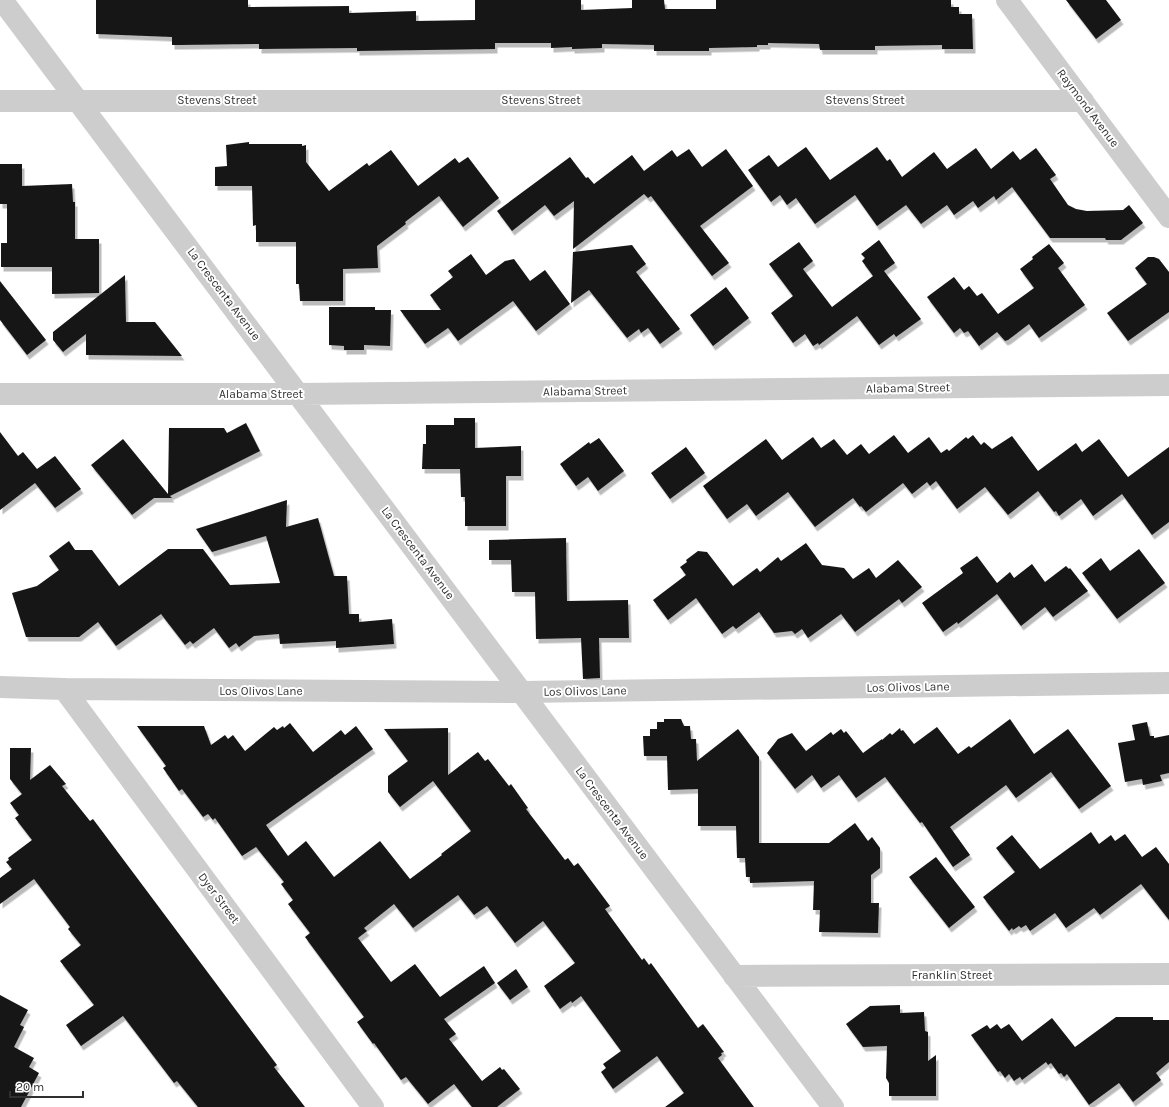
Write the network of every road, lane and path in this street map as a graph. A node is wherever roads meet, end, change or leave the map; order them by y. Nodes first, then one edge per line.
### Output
1 (2, 0) edge
2 (1007, 0) edge
3 (78, 100) junction
4 (0, 101) edge
5 (1083, 101) junction
6 (1169, 217) edge
7 (1169, 385) edge
8 (0, 394) edge
9 (299, 394) junction
10 (1169, 683) edge
11 (0, 687) edge
12 (64, 689) junction
13 (521, 692) junction
14 (1169, 974) edge
15 (734, 976) junction
16 (373, 1107) edge
17 (833, 1107) edge

1 - 3 street, La Crescenta Avenue
2 - 5 street, Raymond Avenue
3 - 4 street, Stevens Street
3 - 5 street, Stevens Street
3 - 9 street, La Crescenta Avenue
5 - 6 street, Raymond Avenue
7 - 9 street, Alabama Street
8 - 9 street, Alabama Street
9 - 13 street, La Crescenta Avenue
10 - 13 street, Los Olivos Lane
11 - 12 street, Los Olivos Lane
12 - 13 street, Los Olivos Lane
12 - 16 street, Dyer Street
13 - 15 street, La Crescenta Avenue
14 - 15 street, Franklin Street
15 - 17 street, La Crescenta Avenue

